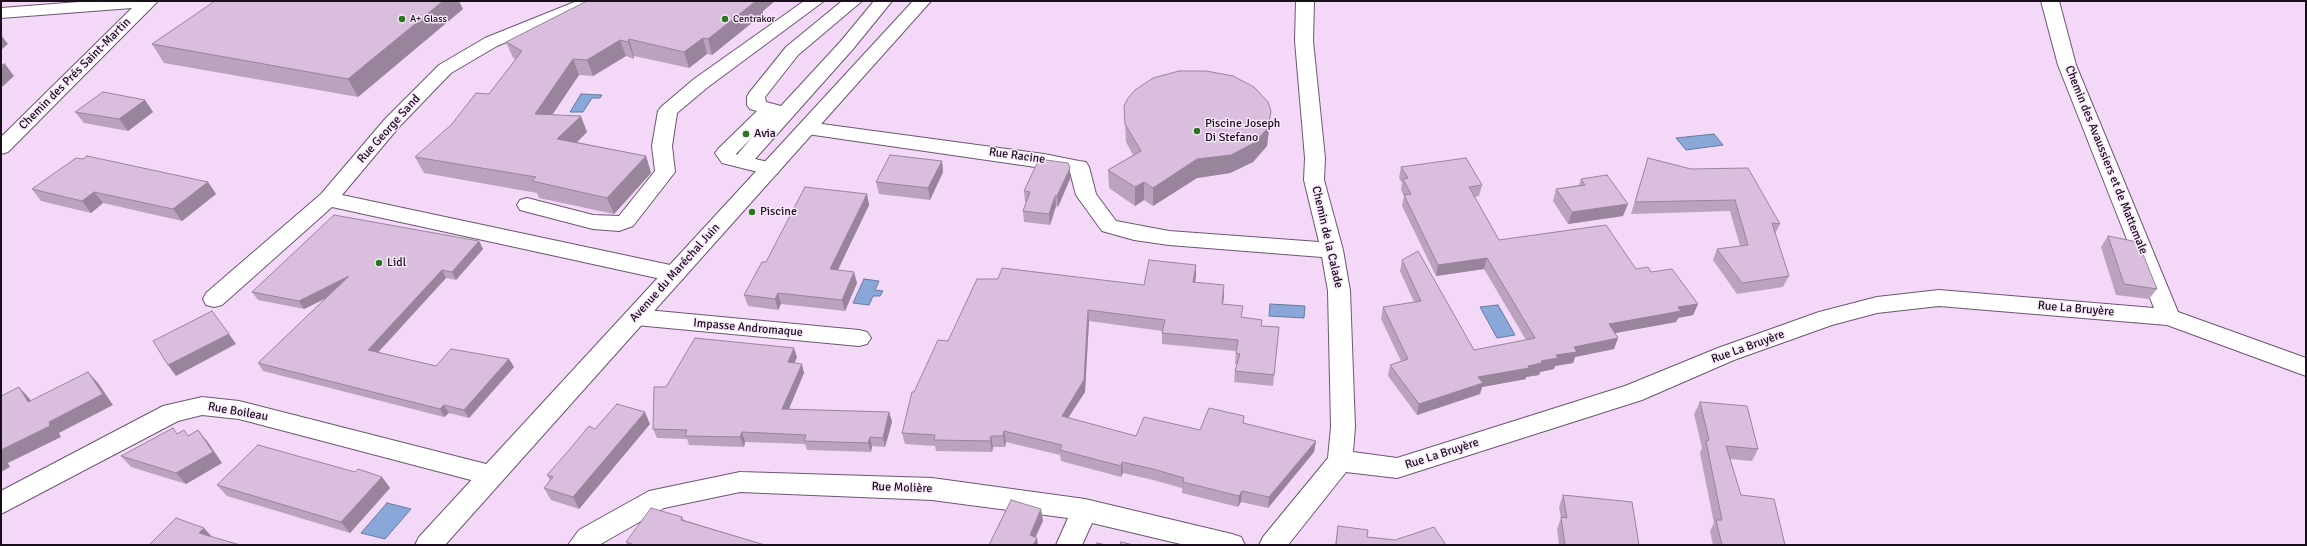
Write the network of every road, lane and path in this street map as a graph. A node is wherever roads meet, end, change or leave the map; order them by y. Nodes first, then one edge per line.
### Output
1 (148, 1) edge
2 (592, 1) edge
3 (815, 1) edge
4 (853, 1) edge
5 (883, 1) edge
6 (922, 1) edge
7 (1305, 1) edge
8 (2050, 1) edge
9 (1, 12) edge
10 (815, 32) junction
11 (850, 39) junction
12 (776, 111) junction
13 (807, 128) junction
14 (1, 148) edge
15 (770, 169) junction
16 (328, 199) junction
17 (527, 205) dead end
18 (1332, 250) junction
19 (675, 274) junction
20 (214, 299) dead end
21 (636, 317) junction
22 (2170, 317) junction
23 (860, 338) dead end
24 (2306, 367) edge
25 (1340, 461) junction
26 (490, 475) junction
27 (1, 503) edge
28 (1085, 510) junction
29 (428, 545) edge
30 (581, 545) edge
31 (1069, 545) edge
32 (1232, 545) edge
33 (1272, 545) edge

1 - 9 street
1 - 14 street, Chemin des Prés Saint-Martin
2 - 16 street, Rue George Sand
3 - 17 street
4 - 10 street
5 - 11 street
6 - 13 street, Avenue du Maréchal Juin
7 - 18 street, Chemin de la Calade
8 - 22 street, Chemin des Avaussiers et de Mattemale
10 - 11 street
10 - 12 street
11 - 12 street
12 - 15 street
13 - 15 street, Avenue du Maréchal Juin
13 - 18 street, Rue Racine
15 - 19 street, Avenue du Maréchal Juin
16 - 19 street
16 - 20 street, Rue George Sand
18 - 25 street, Chemin de la Calade
19 - 21 street, Avenue du Maréchal Juin
21 - 23 street, Impasse Andromaque
21 - 26 street, Avenue du Maréchal Juin
22 - 24 street, Rue La Bruyère
22 - 25 street, Rue La Bruyère
25 - 33 street
26 - 27 street, Rue Boileau
26 - 29 street, Avenue du Maréchal Juin
28 - 30 street, Rue Molière
28 - 31 street
28 - 32 street, Rue Molière

